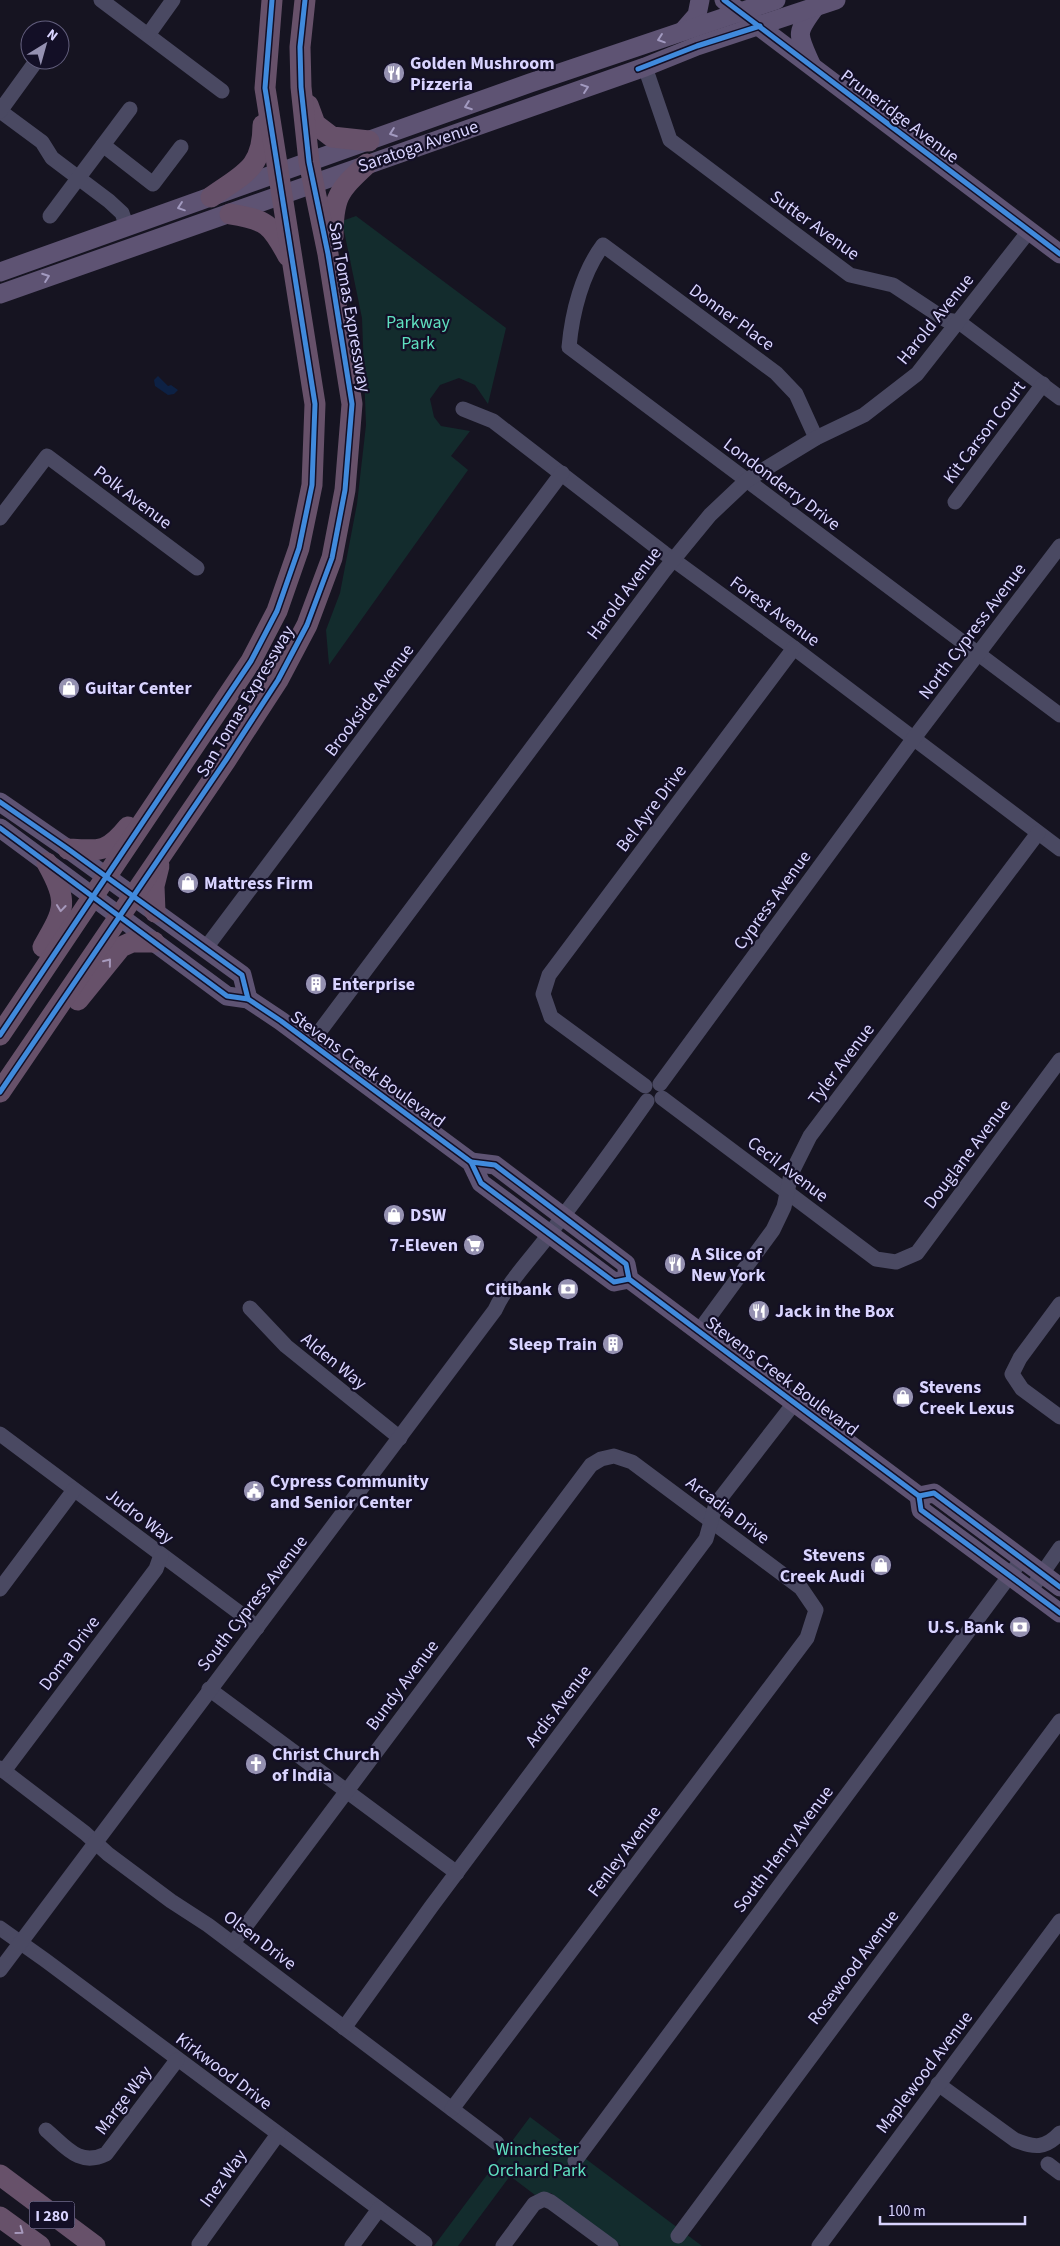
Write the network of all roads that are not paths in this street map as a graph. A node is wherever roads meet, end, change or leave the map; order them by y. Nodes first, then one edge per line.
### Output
1 (101, 0) edge
2 (173, 0) edge
3 (272, 0) edge
4 (305, 0) edge
5 (700, 0) edge
6 (724, 0) edge
7 (776, 0) edge
8 (836, 0) edge
9 (816, 6) junction
10 (741, 12) junction
11 (760, 26) junction
12 (683, 32) junction
13 (148, 35) junction
14 (645, 66) junction
15 (813, 67) junction
16 (30, 70) edge
17 (301, 86) junction
18 (265, 88) junction
19 (222, 91) dead end
20 (130, 109) dead end
21 (0, 111) edge
22 (369, 141) junction
23 (103, 145) junction
24 (181, 147) dead end
25 (367, 164) junction
26 (278, 172) junction
27 (311, 172) junction
28 (78, 178) junction
29 (282, 194) junction
30 (211, 197) junction
31 (230, 214) junction
32 (50, 216) dead end
33 (127, 226) junction
34 (1029, 231) junction
35 (603, 246) joint
36 (328, 254) junction
37 (1060, 254) edge
38 (0, 272) edge
39 (297, 284) junction
40 (0, 294) edge
41 (959, 322) junction
42 (1043, 384) junction
43 (1060, 398) edge
44 (463, 410) dead end
45 (816, 438) junction
46 (562, 473) junction
47 (746, 480) junction
48 (955, 502) dead end
49 (3, 508) edge
50 (1060, 546) edge
51 (673, 559) junction
52 (197, 568) dead end
53 (794, 648) junction
54 (979, 654) junction
55 (1060, 715) edge
56 (914, 738) junction
57 (182, 765) junction
58 (0, 802) edge
59 (0, 828) edge
60 (1038, 833) junction
61 (68, 848) junction
62 (1060, 849) edge
63 (165, 852) junction
64 (47, 863) junction
65 (107, 876) junction
66 (93, 896) junction
67 (134, 896) junction
68 (155, 912) junction
69 (120, 916) junction
70 (154, 942) junction
71 (205, 949) junction
72 (543, 994) joint
73 (248, 999) junction
74 (0, 1034) edge
75 (39, 1036) junction
76 (311, 1043) junction
77 (1060, 1060) edge
78 (0, 1092) edge
79 (653, 1092) junction
80 (471, 1162) junction
81 (786, 1191) junction
82 (563, 1216) junction
83 (550, 1234) junction
84 (896, 1262) joint
85 (629, 1279) junction
86 (1060, 1304) edge
87 (250, 1308) dead end
88 (699, 1331) junction
89 (795, 1402) junction
90 (1060, 1417) edge
91 (0, 1434) edge
92 (400, 1438) junction
93 (608, 1457) joint
94 (74, 1490) junction
95 (919, 1496) junction
96 (711, 1520) junction
97 (1060, 1548) edge
98 (161, 1555) junction
99 (1022, 1559) junction
100 (1042, 1574) junction
101 (1009, 1575) junction
102 (1060, 1588) edge
103 (0, 1589) edge
104 (1030, 1591) junction
105 (816, 1610) joint
106 (1060, 1613) edge
107 (257, 1628) junction
108 (209, 1689) junction
109 (1060, 1722) edge
110 (2, 1770) edge
111 (346, 1791) junction
112 (94, 1842) junction
113 (457, 1873) junction
114 (1060, 1921) edge
115 (0, 1928) edge
116 (20, 1943) junction
117 (233, 1943) junction
118 (0, 1970) edge
119 (344, 2028) junction
120 (177, 2060) junction
121 (938, 2084) junction
122 (452, 2109) junction
123 (46, 2130) dead end
124 (278, 2134) junction
125 (1060, 2134) edge
126 (497, 2143) dead end
127 (575, 2161) dead end
128 (0, 2175) edge
129 (379, 2209) junction
130 (0, 2216) edge
131 (678, 2236) dead end
132 (595, 2241) edge
133 (425, 2243) dead end
134 (199, 2244) dead end
135 (40, 2246) edge
136 (95, 2246) edge
137 (352, 2246) edge
138 (503, 2246) edge
139 (611, 2246) edge
140 (818, 2246) edge

1 - 13 street
2 - 13 street
3 - 18 highway, San Tomas Expressway
4 - 17 highway, San Tomas Expressway
5 - 12 main road
6 - 10 main road, Pruneridge Avenue
7 - 10 main road, Saratoga Avenue
8 - 9 main road, Saratoga Avenue
9 - 11 main road, Saratoga Avenue
9 - 15 main road
10 - 11 main road, Pruneridge Avenue
10 - 12 main road, Saratoga Avenue
11 - 14 main road, Saratoga Avenue
11 - 15 main road, Pruneridge Avenue
12 -> 22 main road, Saratoga Avenue
13 - 19 street
25 -> 14 main road, Saratoga Avenue
14 - 41 street, Sutter Avenue
15 - 34 main road, Pruneridge Avenue
16 - 21 street
17 - 22 highway
17 - 27 highway, San Tomas Expressway
18 - 26 highway, San Tomas Expressway
18 - 30 highway
20 - 23 street
21 - 28 street
22 - 27 main road, Saratoga Avenue
23 - 24 street
23 - 28 street
25 - 27 main road, Saratoga Avenue
25 - 36 highway
26 - 27 main road, Saratoga Avenue
26 - 29 highway, San Tomas Expressway
26 - 30 main road, Saratoga Avenue
27 - 29 main road, Saratoga Avenue
27 - 36 highway, San Tomas Expressway
28 - 32 street
28 - 33 street
29 - 31 main road, Saratoga Avenue
29 - 39 highway, San Tomas Expressway
30 -> 33 main road, Saratoga Avenue
31 - 39 highway
40 -> 31 main road, Saratoga Avenue
33 - 38 main road, Saratoga Avenue
34 - 37 main road, Pruneridge Avenue
34 - 41 street, Harold Avenue
35 - 45 street, Donner Place
35 - 47 street, Londonderry Drive
36 - 63 highway, San Tomas Expressway
39 - 57 highway, San Tomas Expressway
41 - 42 street, Sutter Avenue
41 - 45 street, Harold Avenue
42 - 43 street, Sutter Avenue
42 - 48 street, Kit Carson Court
44 - 46 street, Forest Avenue
45 - 47 street, Harold Avenue
46 - 51 street, Forest Avenue
46 - 71 street, Brookside Avenue
47 - 51 street, Harold Avenue
47 - 54 street, Londonderry Drive
49 - 52 street, Polk Avenue
50 - 54 street, North Cypress Avenue
51 - 53 street, Forest Avenue
51 - 76 street, Harold Avenue
53 - 56 street, Forest Avenue
53 - 72 street, Bel Ayre Drive
54 - 55 street, Londonderry Drive
54 - 56 street, North Cypress Avenue
56 - 60 street, Forest Avenue
56 - 79 street, Cypress Avenue
57 - 61 highway
57 - 65 highway, San Tomas Expressway
58 - 61 main road
59 - 64 main road, Stevens Creek Boulevard
60 - 62 street, Forest Avenue
60 - 81 street, Tyler Avenue
61 - 65 main road
63 - 67 highway, San Tomas Expressway
63 - 68 highway
64 - 66 main road, Stevens Creek Boulevard
64 -> 74 highway
65 - 66 highway, San Tomas Expressway
65 - 67 main road
66 - 69 main road, Stevens Creek Boulevard
66 - 74 highway, San Tomas Expressway
67 - 68 main road
67 - 69 highway, San Tomas Expressway
68 - 71 main road
69 - 70 main road, Stevens Creek Boulevard
69 - 75 highway, San Tomas Expressway
70 - 73 main road, Stevens Creek Boulevard
75 -> 70 highway
71 - 73 main road
72 - 79 street, Cecil Avenue
73 - 76 main road, Stevens Creek Boulevard
75 - 78 highway, San Tomas Expressway
76 - 80 main road, Stevens Creek Boulevard
77 - 84 street, Douglane Avenue
79 - 81 street, Cecil Avenue
79 - 82 street
80 - 82 main road, Stevens Creek Boulevard
80 - 83 main road, Stevens Creek Boulevard
81 - 84 street, Cecil Avenue
81 - 88 street, Tyler Avenue
82 - 83 street
82 - 85 main road, Stevens Creek Boulevard
83 - 85 main road, Stevens Creek Boulevard
83 - 92 street, South Cypress Avenue
85 - 88 main road, Stevens Creek Boulevard
86 - 90 street
87 - 92 street, Alden Way
88 - 89 main road, Stevens Creek Boulevard
89 - 95 main road, Stevens Creek Boulevard
89 - 96 street, Ardis Avenue
91 - 94 street, Judro Way
92 - 107 street, South Cypress Avenue
93 - 96 street, Arcadia Drive
93 - 111 street, Bundy Avenue
94 - 98 street, Judro Way
94 - 103 street
95 - 99 main road
95 - 101 main road, Stevens Creek Boulevard
96 - 105 street, Arcadia Drive
96 - 113 street, Ardis Avenue
97 - 100 street
98 - 107 street, Judro Way
98 - 110 street, Doma Drive
99 - 100 main road
99 - 101 street, South Henry Avenue
100 - 102 main road
100 - 104 street
101 - 104 main road, Stevens Creek Boulevard
101 - 127 street, South Henry Avenue
104 - 106 main road, Stevens Creek Boulevard
105 - 122 street, Fenley Avenue
107 - 108 street, South Cypress Avenue
108 - 111 street
108 - 112 street, South Cypress Avenue
109 - 131 street, Rosewood Avenue
110 - 112 street, Olsen Drive
111 - 113 street
111 - 117 street, Bundy Avenue
112 - 116 street, South Cypress Avenue
112 - 117 street, Olsen Drive
113 - 119 street, Ardis Avenue
114 - 121 street, Maplewood Avenue
115 - 116 street, Kirkwood Drive
116 - 118 street, South Cypress Avenue
116 - 120 street, Kirkwood Drive
117 - 119 street, Olsen Drive
119 - 122 street, Olsen Drive
120 - 123 street, Marge Way
120 - 124 street, Kirkwood Drive
121 - 125 street
121 - 140 street, Maplewood Avenue
122 - 126 street, Olsen Drive
124 - 129 street, Kirkwood Drive
124 - 134 street, Inez Way
128 - 136 highway, I 280
129 - 133 street, Kirkwood Drive
129 - 137 street
130 -> 135 highway, I 280
132 - 138 street
132 - 139 street

